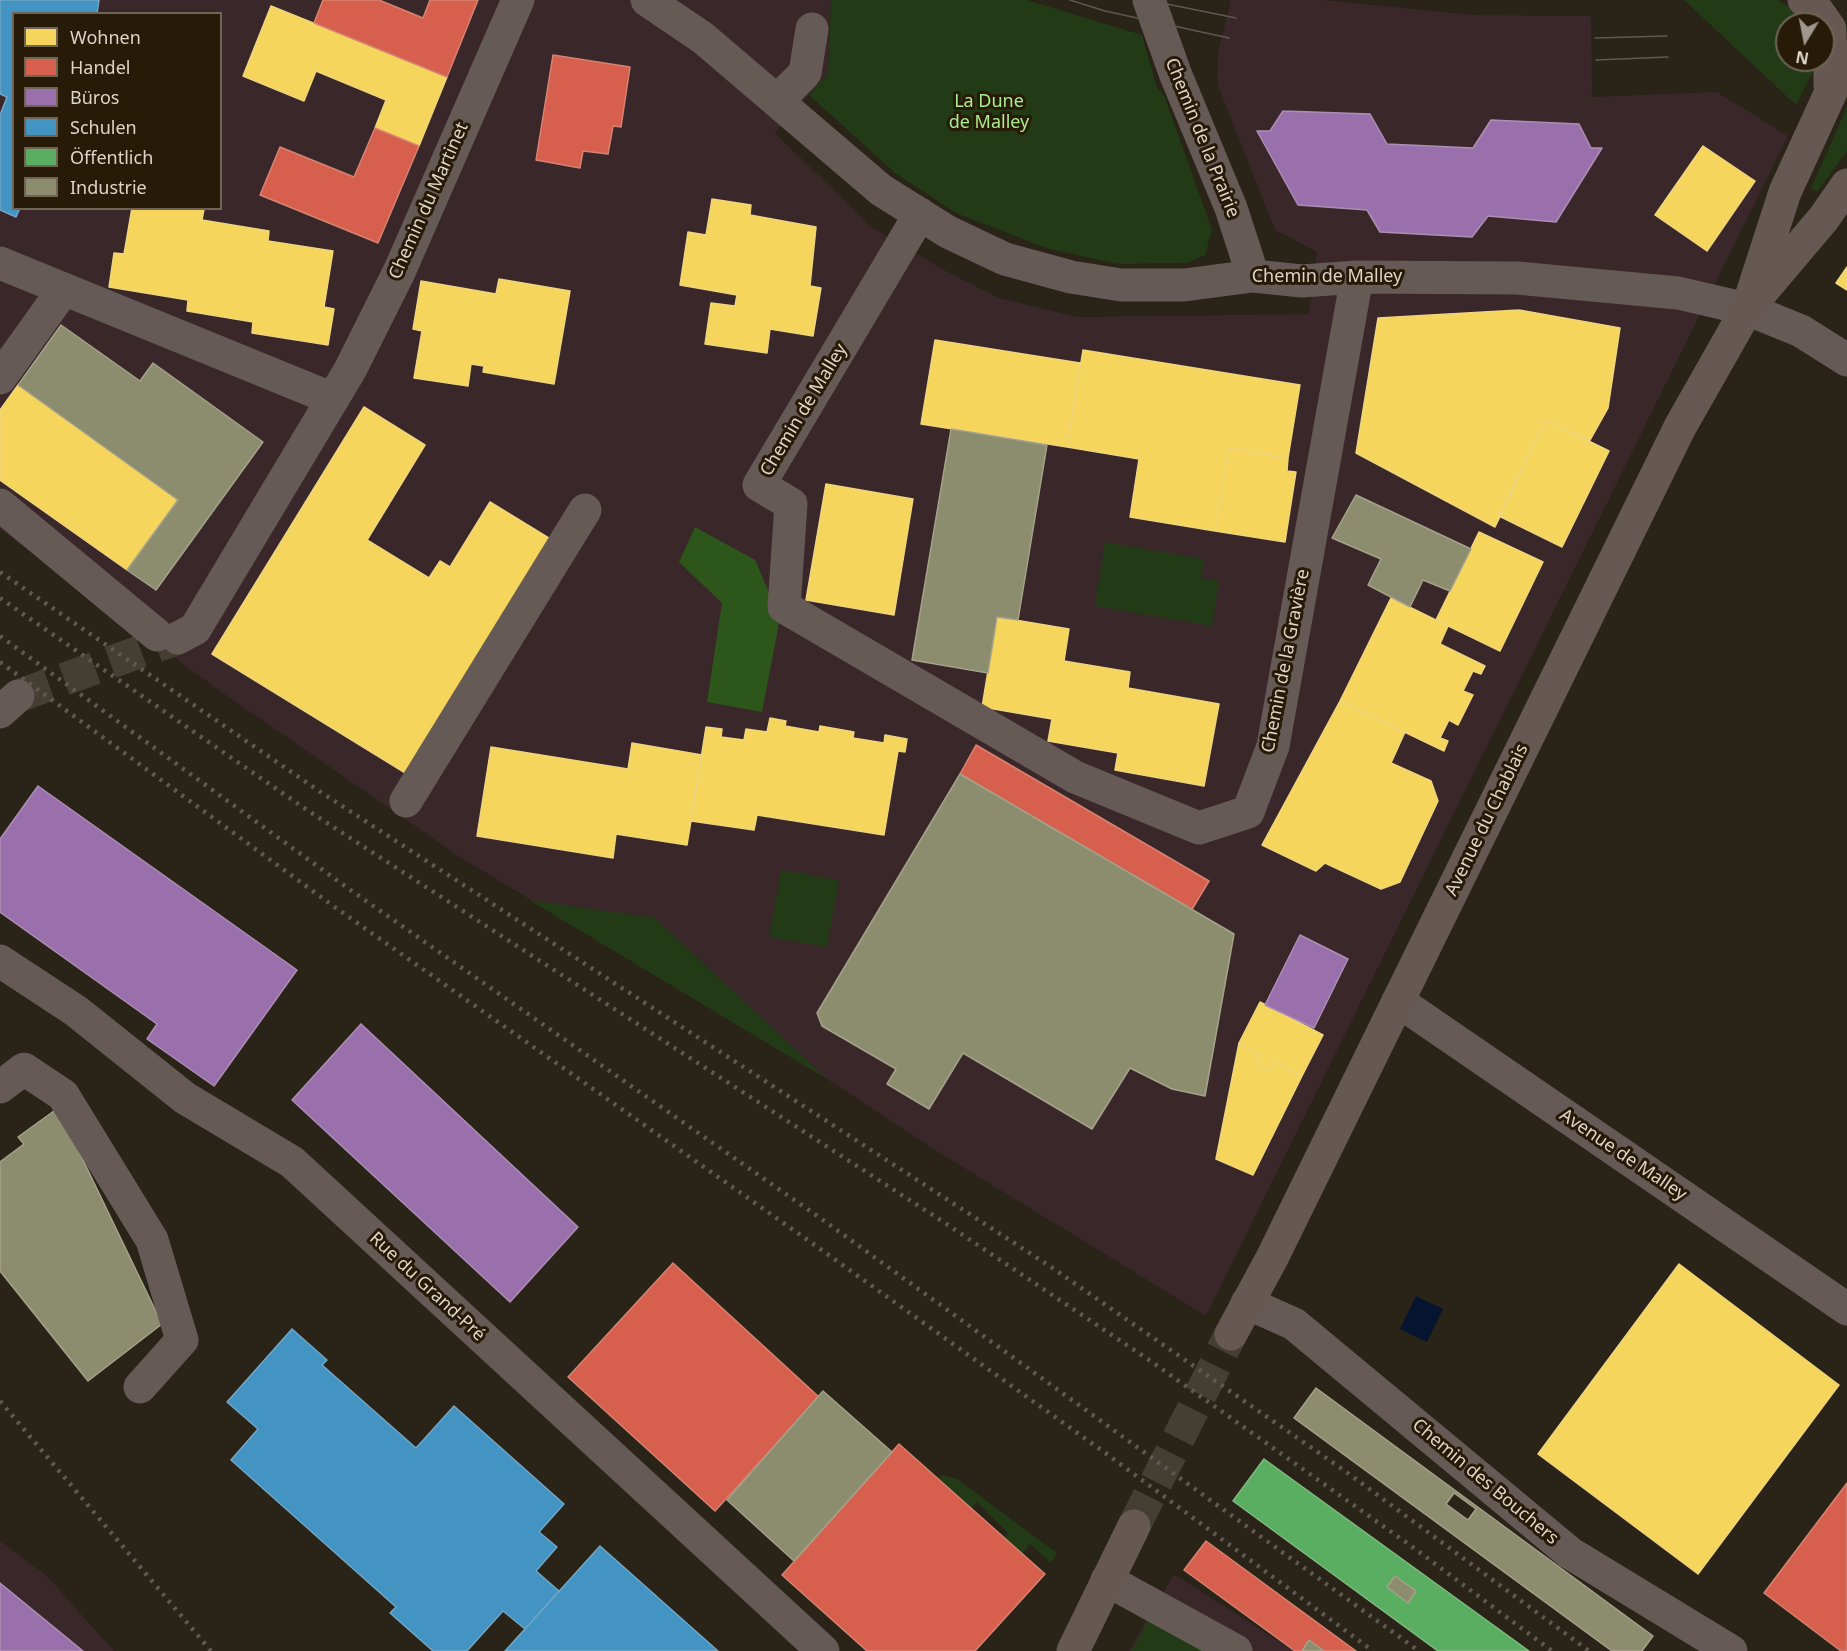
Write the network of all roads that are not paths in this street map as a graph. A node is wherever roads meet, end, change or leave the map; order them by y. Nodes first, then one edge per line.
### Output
1 (518, 0) edge
2 (647, 0) edge
3 (1149, 0) edge
4 (1804, 0) edge
5 (812, 29) dead end
6 (1847, 57) edge
7 (1830, 93) junction
8 (778, 100) junction
9 (1847, 184) edge
10 (920, 214) junction
11 (0, 263) edge
12 (1252, 276) junction
13 (1357, 277) junction
14 (64, 289) junction
15 (1747, 309) junction
16 (1847, 360) edge
17 (0, 378) edge
18 (333, 399) junction
19 (0, 505) edge
20 (585, 510) dead end
21 (784, 607) joint
22 (406, 801) dead end
23 (0, 961) edge
24 (1398, 1001) junction
25 (0, 1088) edge
26 (1247, 1303) junction
27 (1847, 1309) edge
28 (1231, 1334) tunnel mouth
29 (140, 1387) dead end
30 (1134, 1526) tunnel mouth
31 (1107, 1580) junction
32 (804, 1645) edge
33 (1073, 1651) edge
34 (1236, 1651) edge
35 (1731, 1651) edge

1 - 18 street, Chemin du Martinet
2 - 8 street, Chemin de Malley
3 - 12 street, Chemin de la Prairie
4 - 7 main road
5 - 8 street
6 - 7 main road, Avenue du Chablais
7 - 15 main road, Avenue du Chablais
8 - 10 street, Chemin de Malley
9 - 15 main road, Avenue du Chablais
10 - 12 street, Chemin de Malley
10 - 21 street, Chemin de Malley
11 - 14 street
12 - 13 street, Chemin de Malley
13 - 15 street, Chemin de Malley
13 - 21 street, Chemin de la Gravière
14 - 17 street
14 - 18 street
15 - 16 street, Chemin de Malley
15 - 24 main road, Avenue du Chablais
18 - 19 street, Chemin du Martinet
20 - 22 street
23 - 32 street, Rue du Grand-Pré
24 - 26 main road, Avenue du Chablais
24 - 27 street, Avenue de Malley
25 - 29 street
26 - 28 main road, Avenue du Chablais
26 - 35 street, Chemin des Bouchers
30 - 31 main road
31 - 33 main road
31 - 34 street

